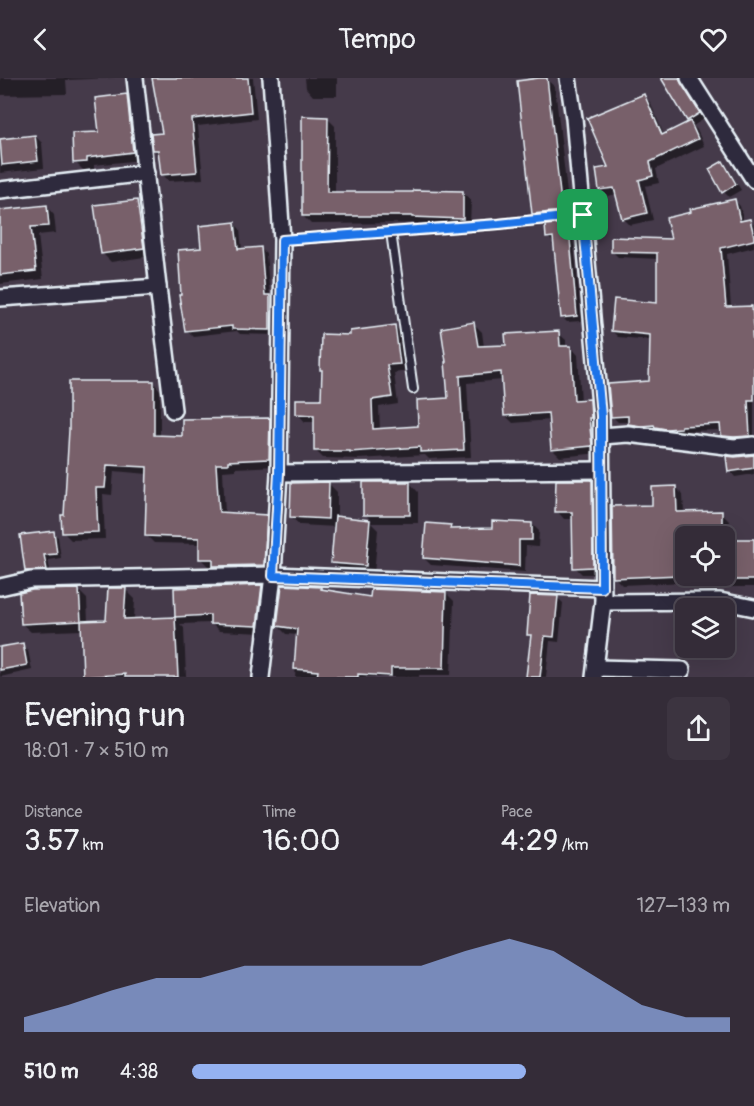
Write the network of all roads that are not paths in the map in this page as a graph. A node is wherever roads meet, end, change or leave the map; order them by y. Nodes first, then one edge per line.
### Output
1 (135, 78) edge
2 (271, 78) edge
3 (568, 78) edge
4 (689, 78) edge
5 (146, 173) junction
6 (754, 180) edge
7 (0, 190) edge
8 (583, 215) junction
9 (391, 232) junction
10 (282, 240) junction
11 (158, 287) junction
12 (0, 298) edge
13 (413, 389) dead end
14 (173, 410) dead end
15 (602, 436) junction
16 (754, 445) edge
17 (601, 470) junction
18 (279, 473) junction
19 (273, 576) junction
20 (0, 587) edge
21 (603, 595) junction
22 (754, 608) edge
23 (682, 669) dead end
24 (595, 672) edge
25 (261, 677) edge

1 - 5 street
2 - 10 street
3 - 8 street
4 - 6 street
5 - 7 street
5 - 11 street
8 - 9 lane
8 - 15 street
9 - 10 lane
9 - 13 lane
10 - 18 street
11 - 12 street
11 - 14 street
15 - 16 street
15 - 17 street
17 - 18 street
17 - 21 street
18 - 19 street
19 - 20 street
19 - 21 street
19 - 25 street
21 - 22 street
21 - 24 street
23 - 24 street

